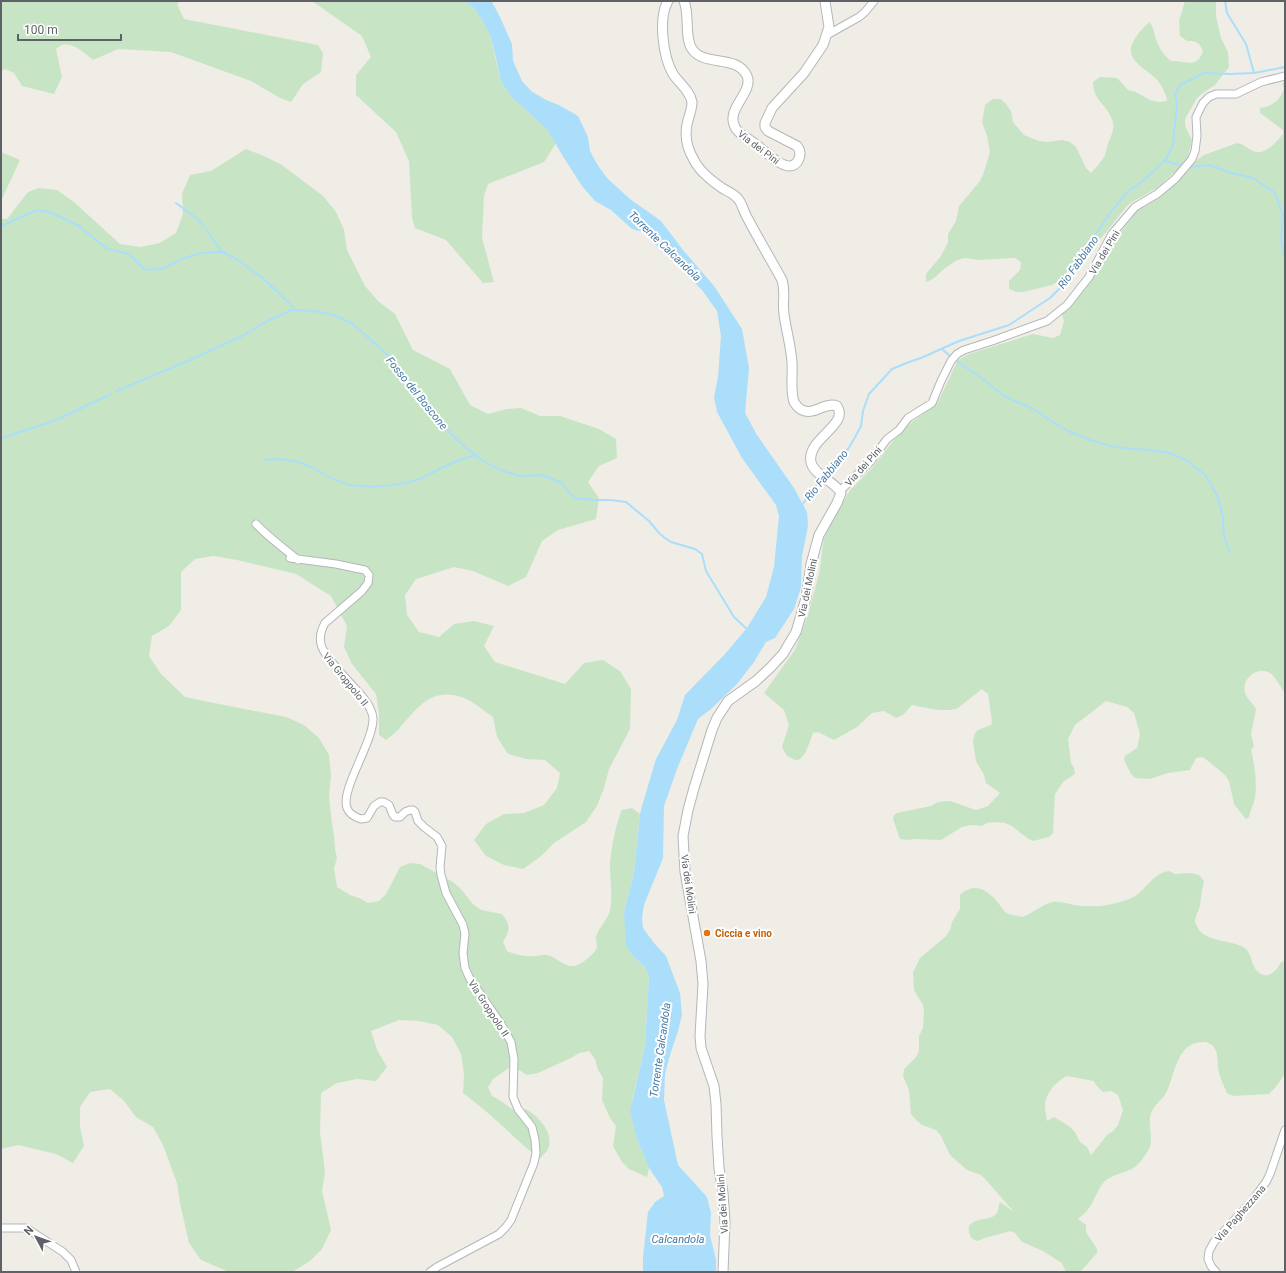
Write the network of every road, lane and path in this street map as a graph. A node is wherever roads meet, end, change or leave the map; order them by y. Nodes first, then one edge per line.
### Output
1 (668, 1) edge
2 (684, 1) edge
3 (825, 1) edge
4 (874, 1) edge
5 (827, 35) junction
6 (1285, 76) edge
7 (839, 490) junction
8 (256, 524) dead end
9 (290, 558) dead end
10 (298, 560) junction
11 (1285, 1130) edge
12 (1, 1228) edge
13 (76, 1272) edge
14 (430, 1272) edge
15 (723, 1272) edge
16 (1216, 1272) edge

1 - 7 street, Via dei Pini
2 - 5 street, Via dei Pini
3 - 5 street, Via dei Pini
4 - 5 street
6 - 7 street, Via dei Pini
7 - 15 street, Via dei Molini
8 - 10 street
9 - 10 street
10 - 14 street, Via Groppolo II
11 - 16 street, Via Paghezzana
12 - 13 street

